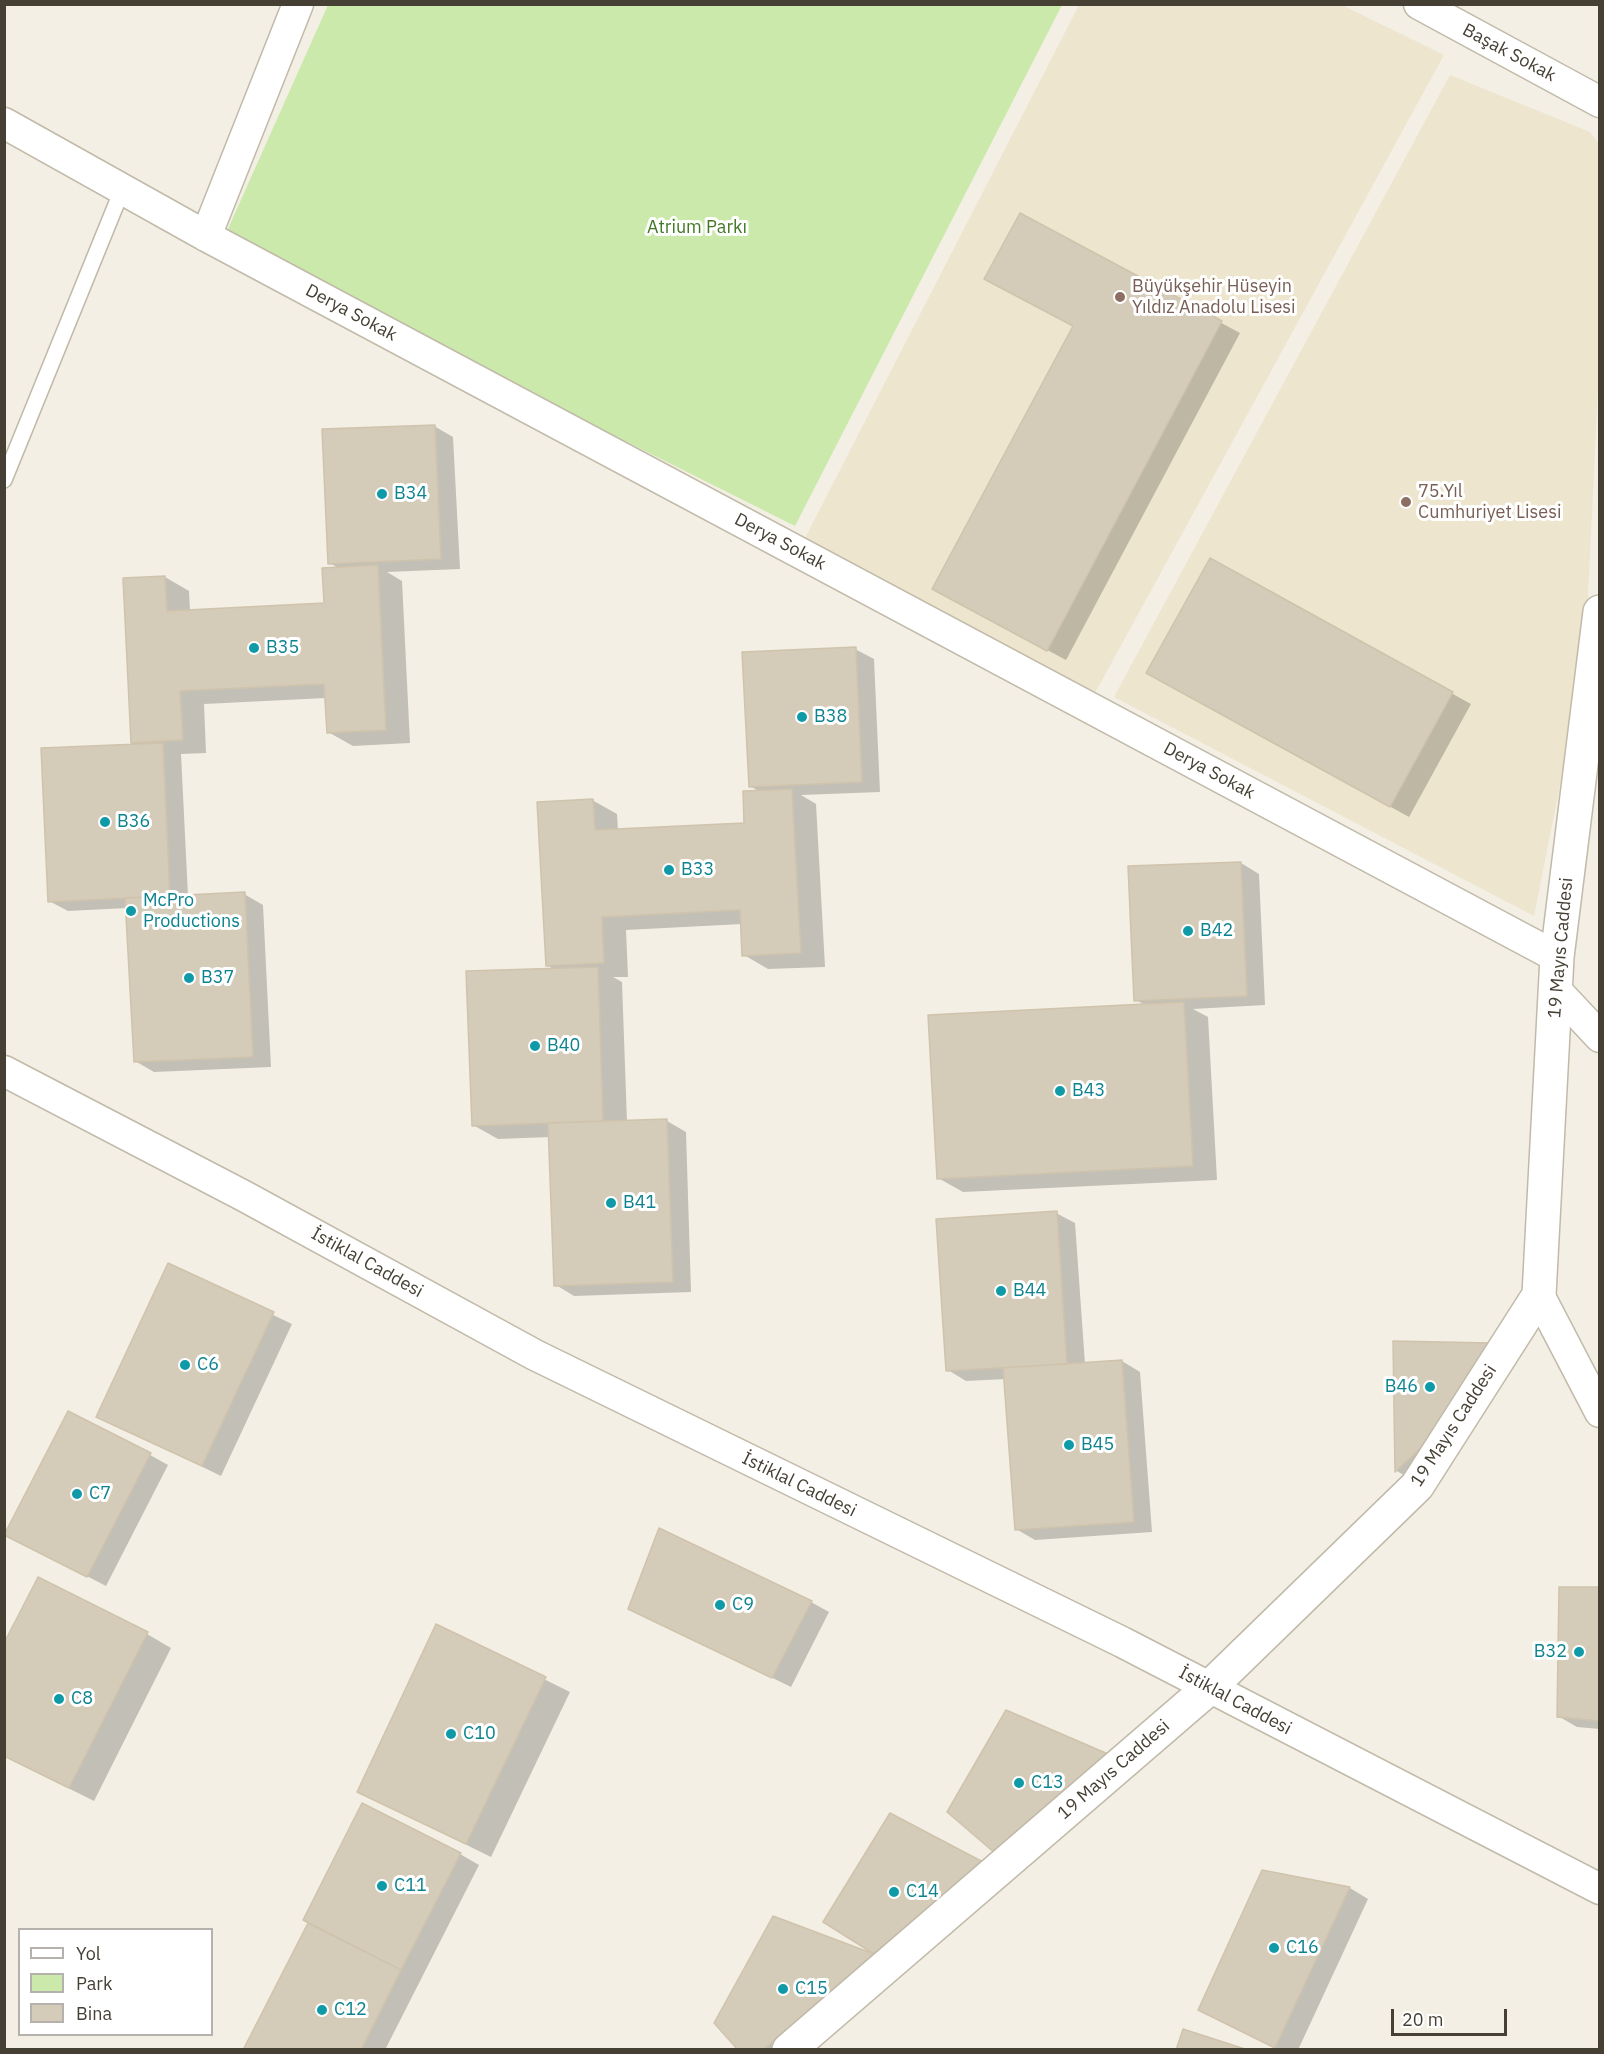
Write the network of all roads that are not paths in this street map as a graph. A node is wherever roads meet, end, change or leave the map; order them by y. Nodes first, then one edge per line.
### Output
1 (298, 4) edge
2 (1419, 4) edge
3 (1599, 102) edge
4 (4, 123) edge
5 (122, 190) junction
6 (206, 236) junction
7 (4, 480) edge
8 (1599, 612) edge
9 (1557, 957) junction
10 (1556, 990) junction
11 (1599, 1037) edge
12 (4, 1071) edge
13 (1539, 1295) junction
14 (1599, 1412) edge
15 (1209, 1688) junction
16 (1599, 1889) edge
17 (789, 2049) edge

1 - 6 street
2 - 3 street, Başak Sokak
4 - 5 street, Derya Sokak
5 - 6 street, Derya Sokak
5 - 7 lane
6 - 9 street, Derya Sokak
8 - 9 street, 19 Mayıs Caddesi
9 - 10 street, 19 Mayıs Caddesi
10 - 11 street
10 - 13 street, 19 Mayıs Caddesi
12 - 15 street, İstiklal Caddesi
13 - 14 street
13 - 15 street, 19 Mayıs Caddesi
15 - 16 street, İstiklal Caddesi
15 - 17 street, 19 Mayıs Caddesi

